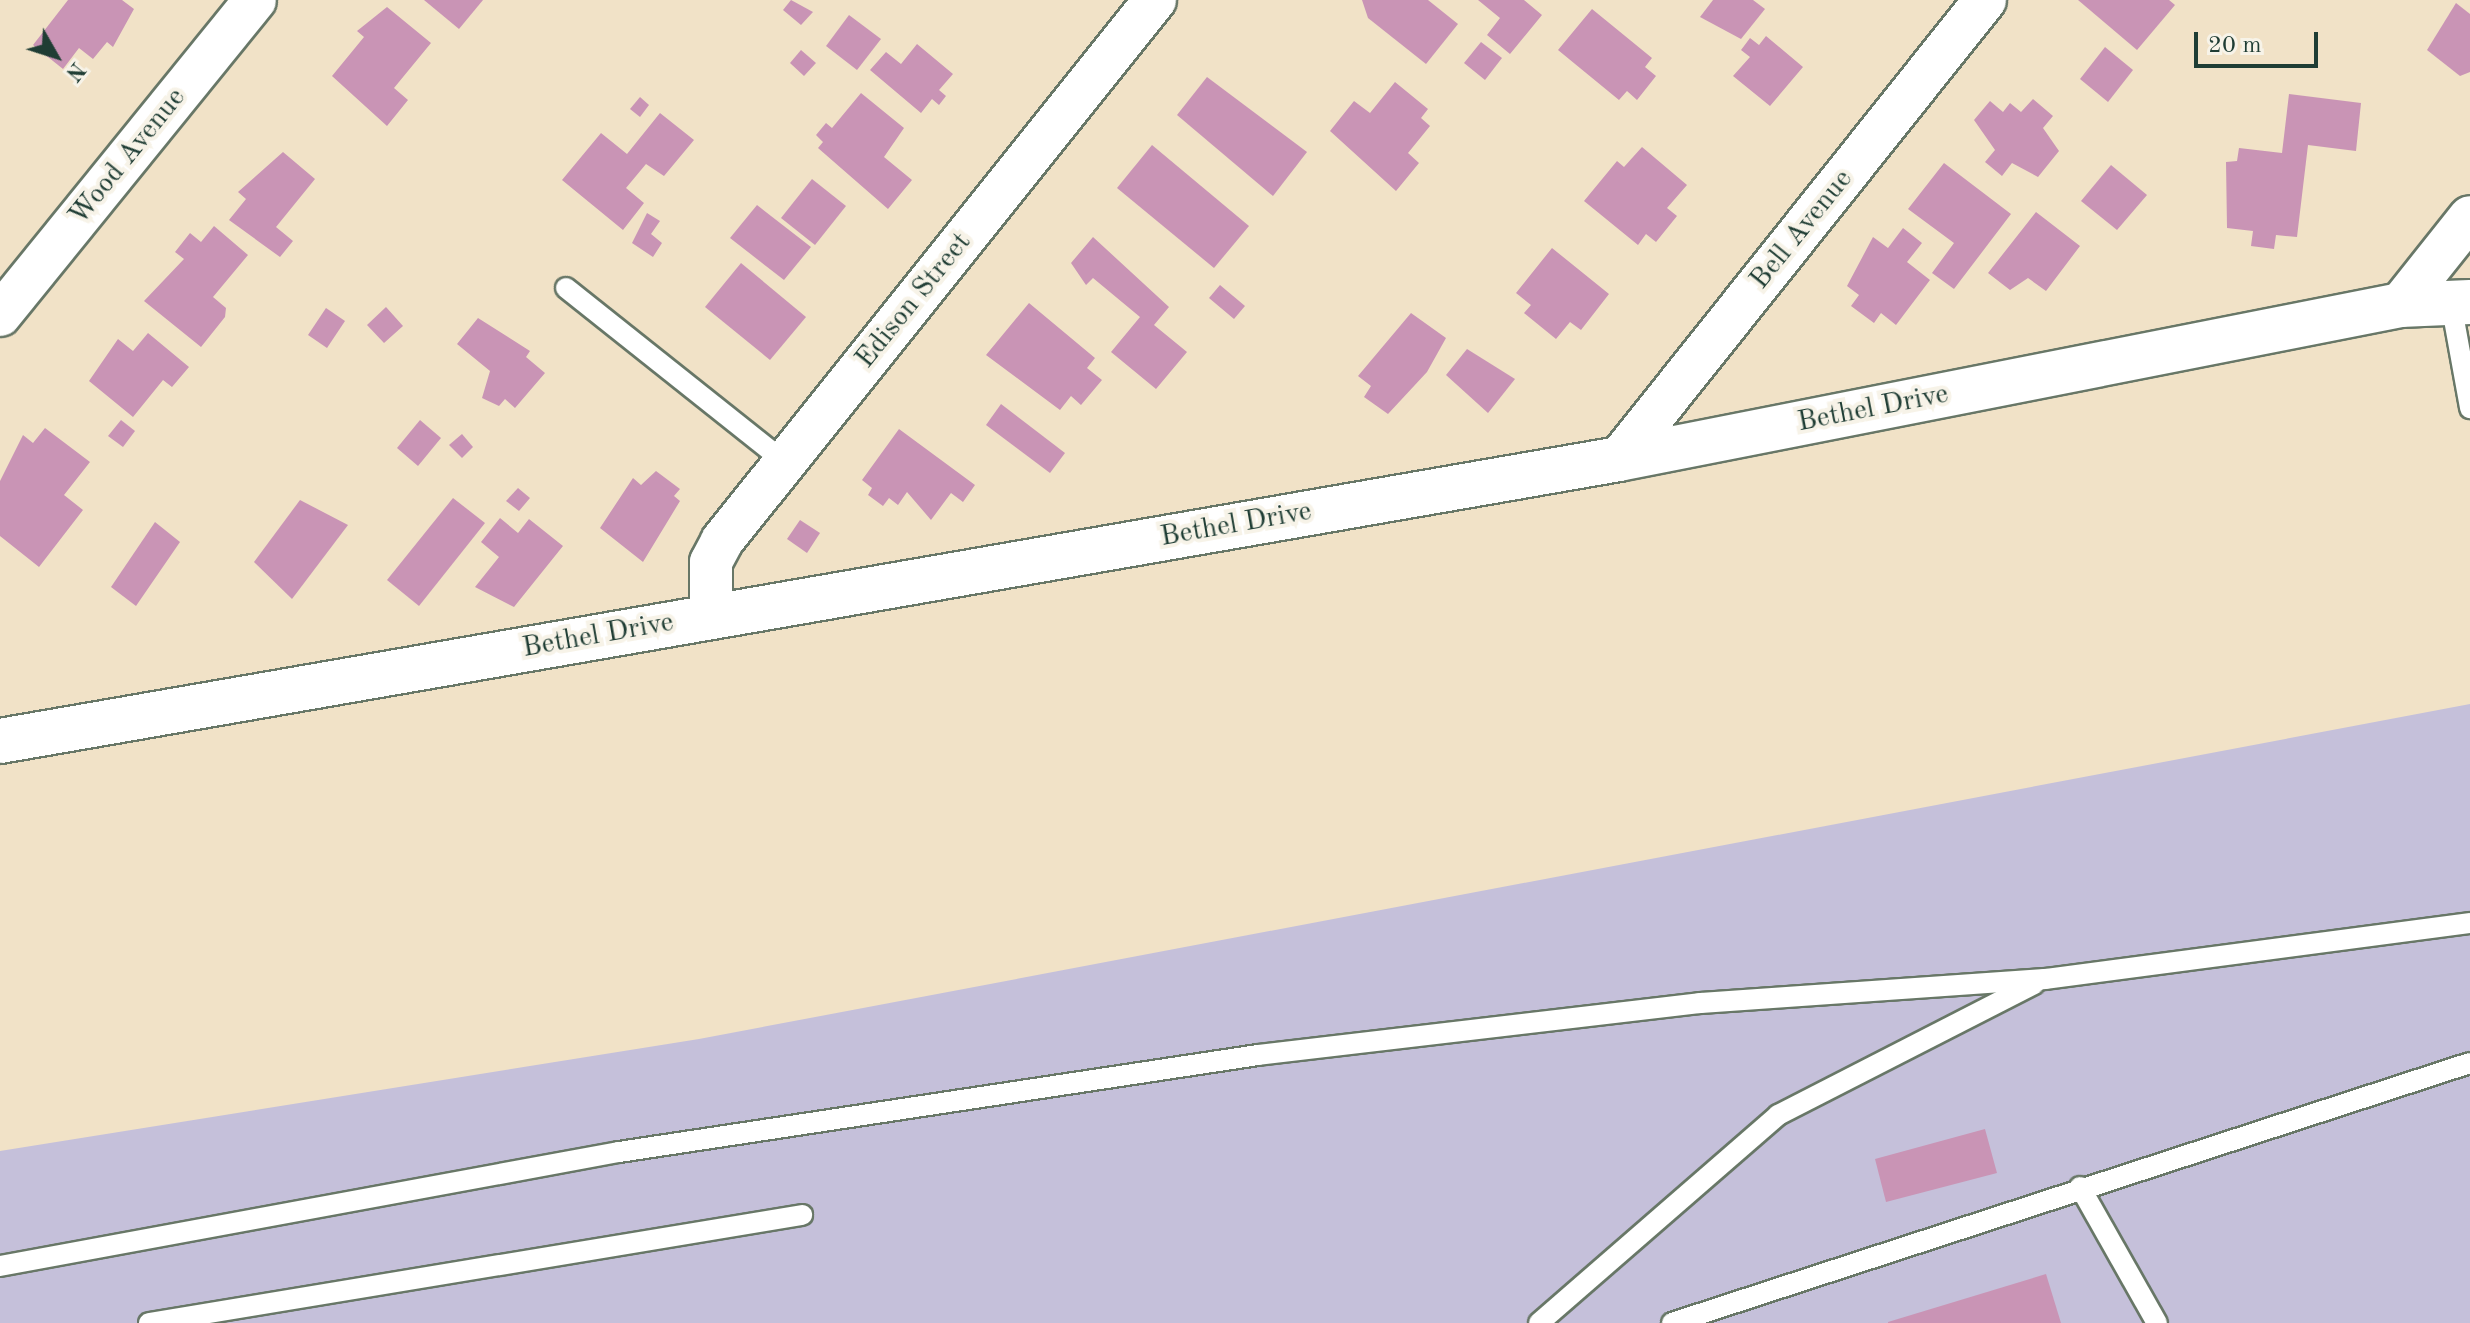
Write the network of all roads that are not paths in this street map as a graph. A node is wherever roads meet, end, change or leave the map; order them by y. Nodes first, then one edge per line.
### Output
1 (255, 0) edge
2 (1155, 0) edge
3 (1985, 0) edge
4 (2470, 217) edge
5 (566, 288) dead end
6 (2460, 302) edge
7 (2400, 305) junction
8 (0, 315) edge
9 (2470, 408) edge
10 (1619, 459) junction
11 (785, 462) junction
12 (711, 616) junction
13 (0, 741) edge
14 (2470, 923) edge
15 (2045, 979) junction
16 (2470, 1063) edge
17 (2080, 1187) junction
18 (802, 1215) dead end
19 (0, 1266) edge
20 (149, 1323) edge
21 (1539, 1323) edge
22 (1672, 1323) edge
23 (2157, 1323) edge

1 - 8 street, Wood Avenue
2 - 11 street, Edison Street
3 - 10 street, Bell Avenue
4 - 7 street
5 - 11 lane
6 - 7 street, Bethel Drive
6 - 9 lane
7 - 10 street, Bethel Drive
10 - 12 street, Bethel Drive
11 - 12 street, Edison Street
12 - 13 street, Bethel Drive
14 - 15 lane
15 - 19 lane
15 - 21 lane
16 - 17 lane
17 - 22 lane
17 - 23 lane
18 - 20 lane

